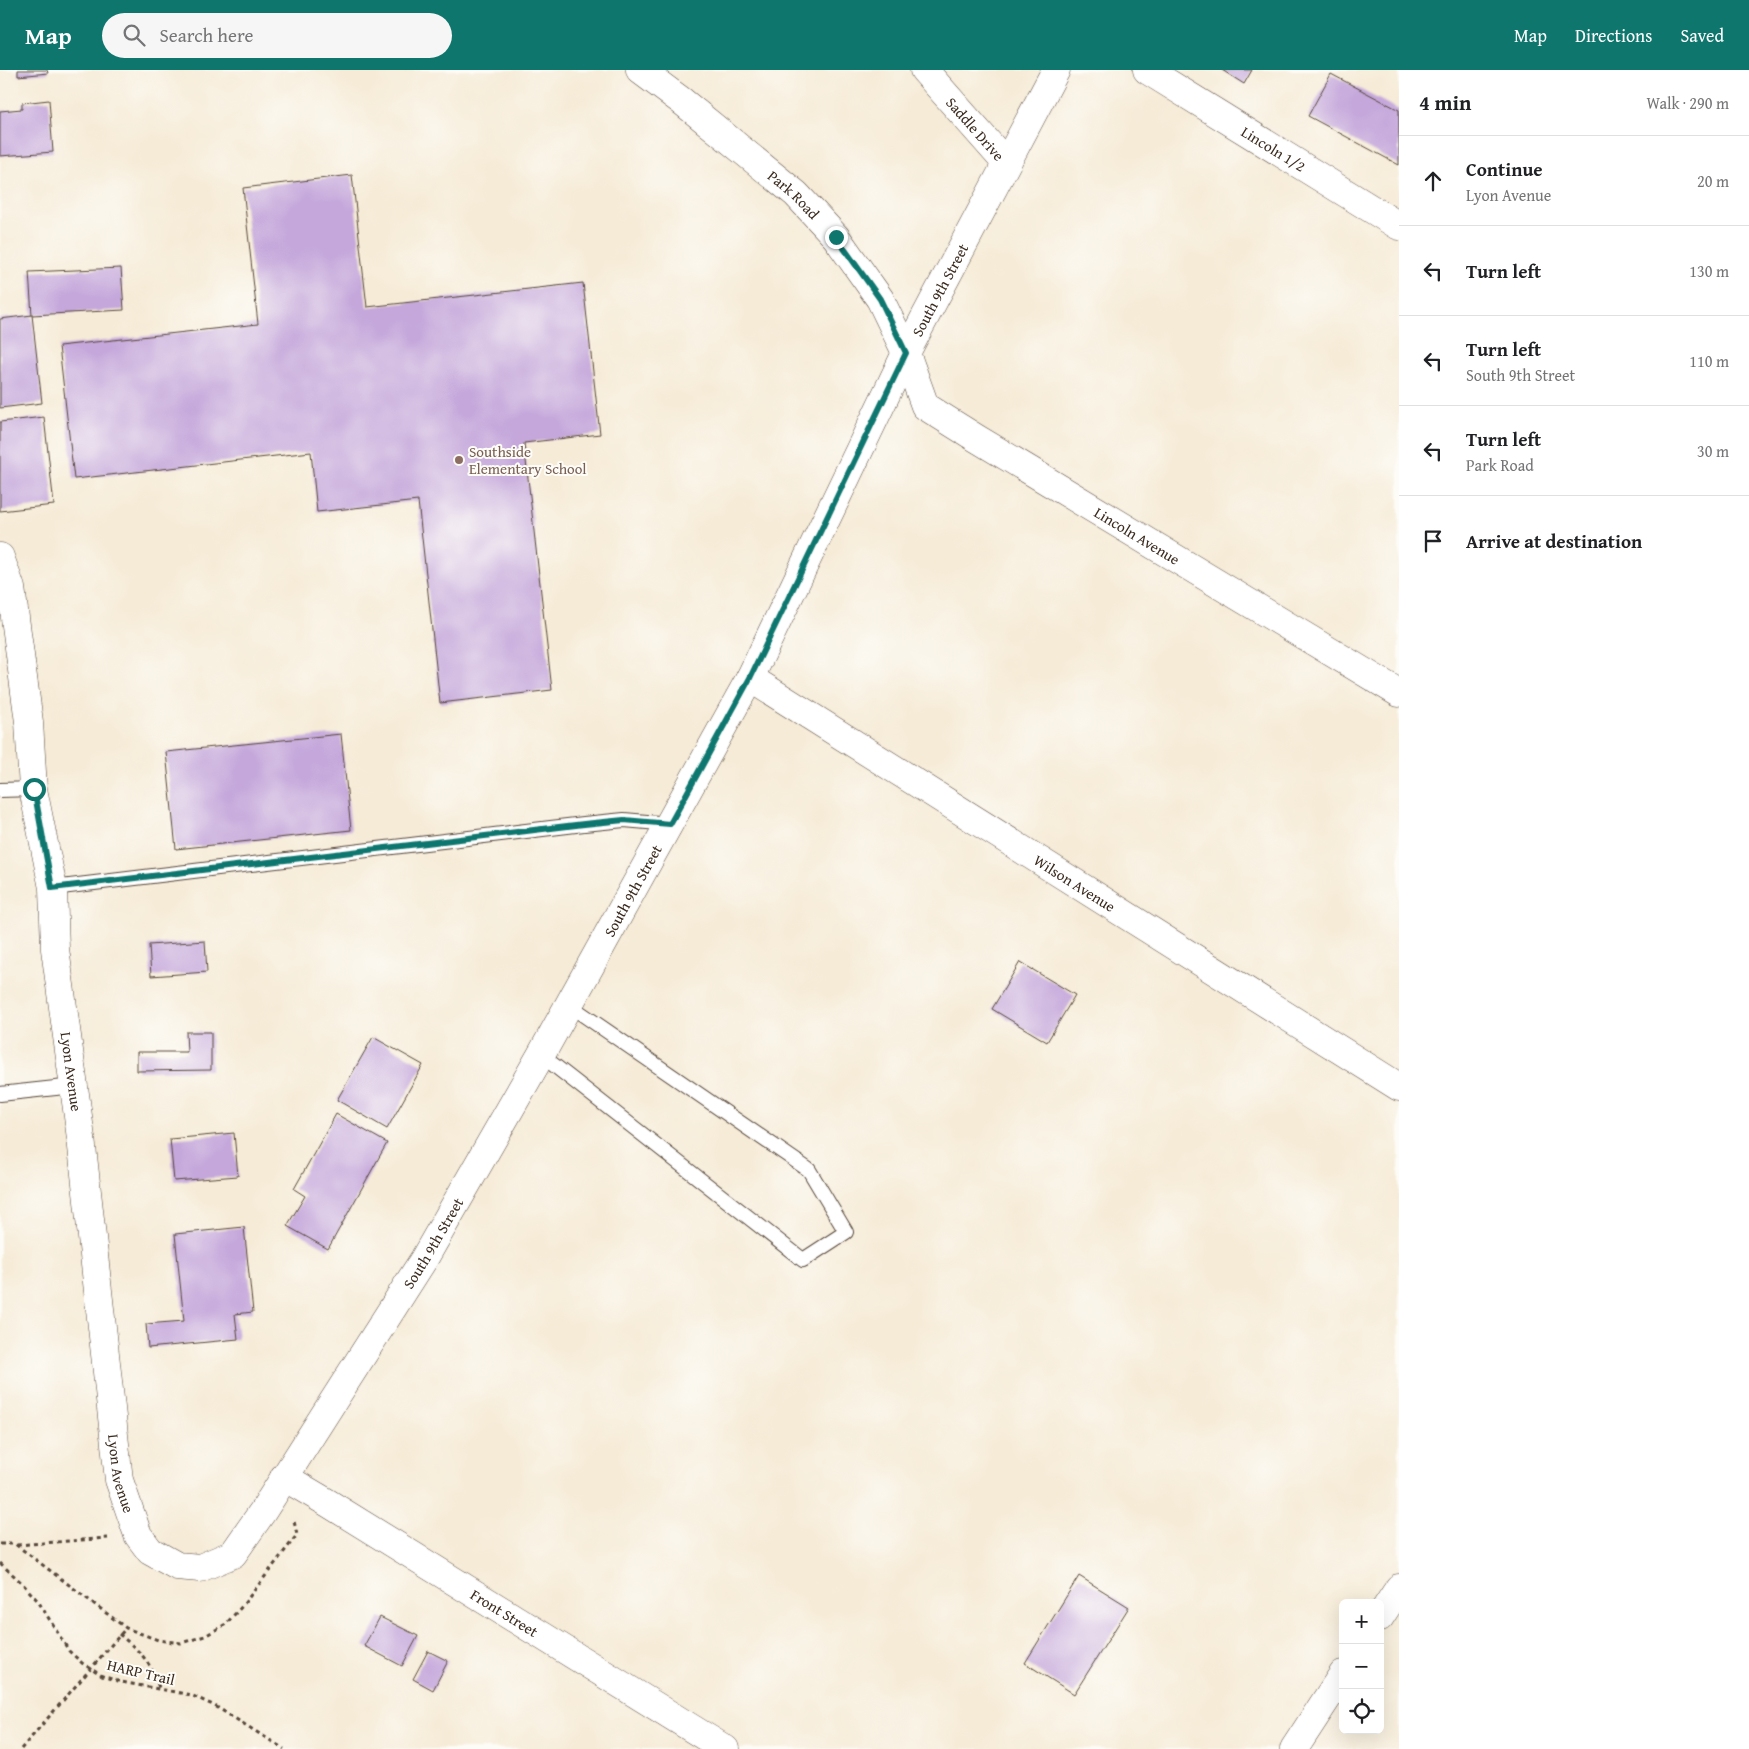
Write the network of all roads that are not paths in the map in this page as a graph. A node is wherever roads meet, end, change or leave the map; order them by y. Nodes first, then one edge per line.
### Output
1 (640, 70) edge
2 (924, 70) edge
3 (1056, 70) edge
4 (1147, 70) edge
5 (1006, 163) junction
6 (1399, 226) edge
7 (906, 353) junction
8 (0, 557) edge
9 (8, 628) edge
10 (750, 678) junction
11 (1399, 693) edge
12 (34, 789) junction
13 (0, 790) edge
14 (670, 824) junction
15 (52, 888) junction
16 (569, 1005) junction
17 (541, 1055) junction
18 (74, 1086) junction
19 (1399, 1087) edge
20 (0, 1094) edge
21 (284, 1477) junction
22 (178, 1566) joint
23 (1399, 1588) edge
24 (1384, 1611) edge
25 (1339, 1680) edge
26 (725, 1749) edge
27 (1294, 1749) edge

1 - 7 street, Park Road
2 - 5 street, Saddle Drive
3 - 5 street, South 9th Street
4 - 6 street, Lincoln 1/2
5 - 7 street, South 9th Street
7 - 10 street, South 9th Street
7 - 11 street, Lincoln Avenue
8 - 9 street, Lyon Avenue
9 - 12 street, Lyon Avenue
10 - 14 street, South 9th Street
10 - 19 street, Wilson Avenue
12 - 13 lane
12 - 15 street, Lyon Avenue
14 - 15 lane
14 - 16 street, South 9th Street
15 - 18 street, Lyon Avenue
16 - 17 street, South 9th Street
16 - 17 lane
17 - 21 street, South 9th Street
18 - 20 lane
18 - 22 street, Lyon Avenue
21 - 22 street, South 9th Street
21 - 26 street, Front Street
23 - 24 street
25 - 27 street

